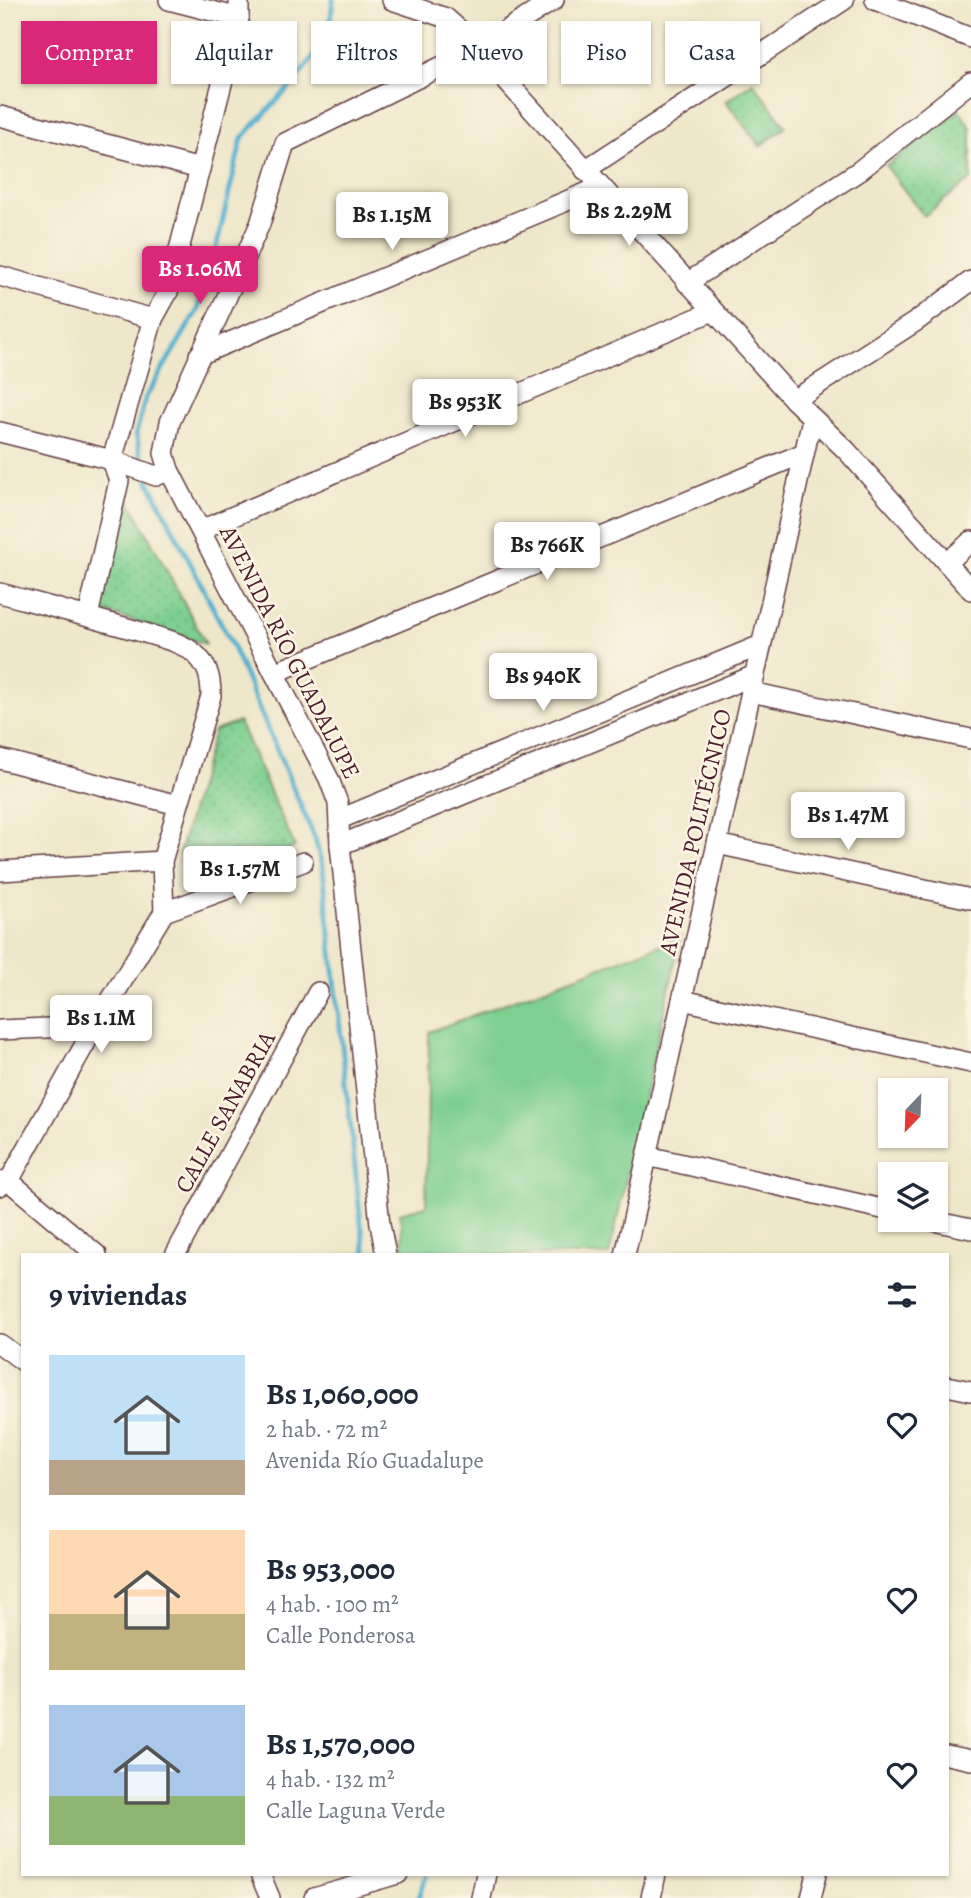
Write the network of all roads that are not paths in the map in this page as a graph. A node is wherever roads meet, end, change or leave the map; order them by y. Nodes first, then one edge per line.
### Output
1 (169, 0) edge
2 (392, 0) edge
3 (554, 0) edge
4 (844, 0) edge
5 (875, 0) edge
6 (239, 9) edge
7 (449, 21) edge
8 (521, 21) edge
9 (971, 38) edge
10 (436, 69) edge
11 (971, 82) edge
12 (508, 84) edge
13 (0, 116) edge
14 (200, 169) junction
15 (585, 170) junction
16 (600, 187) junction
17 (0, 276) edge
18 (971, 281) edge
19 (687, 283) junction
20 (713, 311) junction
21 (153, 319) junction
22 (199, 355) junction
23 (794, 400) junction
24 (812, 419) junction
25 (0, 432) edge
26 (804, 453) junction
27 (112, 460) junction
28 (163, 473) junction
29 (201, 530) junction
30 (971, 541) edge
31 (947, 563) junction
32 (971, 590) edge
33 (0, 593) edge
34 (88, 616) junction
35 (761, 645) junction
36 (274, 673) junction
37 (753, 683) junction
38 (971, 738) edge
39 (0, 759) edge
40 (178, 805) junction
41 (340, 819) junction
42 (717, 844) junction
43 (340, 845) junction
44 (162, 861) junction
45 (303, 862) dead end
46 (0, 871) edge
47 (971, 899) edge
48 (164, 912) junction
49 (318, 992) dead end
50 (682, 1000) junction
51 (95, 1026) junction
52 (0, 1030) edge
53 (971, 1063) edge
54 (647, 1156) junction
55 (3, 1183) edge
56 (878, 1208) edge
57 (948, 1224) edge
58 (971, 1229) edge
59 (94, 1253) edge
60 (176, 1253) edge
61 (386, 1253) edge
62 (625, 1253) edge
63 (0, 1344) edge
64 (21, 1360) edge
65 (949, 1386) edge
66 (970, 1387) edge
67 (949, 1755) edge
68 (971, 1760) edge
69 (261, 1876) edge
70 (391, 1876) edge
71 (486, 1876) edge
72 (656, 1876) edge
73 (816, 1876) edge
74 (270, 1898) edge
75 (314, 1898) edge
76 (481, 1898) edge
77 (651, 1898) edge
78 (811, 1898) edge

1 - 6 street
2 - 7 street
3 - 8 street
4 - 15 street
5 - 9 street
6 - 14 street
10 - 22 street, AVENIDA RÍO GUADALUPE
11 - 19 street
12 - 15 street
13 - 14 street
14 - 21 street
15 - 16 street
16 - 19 street
16 - 22 street
17 - 21 street
18 - 23 street
19 - 20 street
20 - 23 street
20 - 29 street
21 - 27 street
22 - 28 street, AVENIDA RÍO GUADALUPE
23 - 24 street
24 - 26 street, AVENIDA POLITÉCNICO
24 - 31 street
25 - 27 street
26 - 35 street, AVENIDA POLITÉCNICO
26 - 36 street
27 - 28 street
27 - 34 street
28 - 29 street, AVENIDA RÍO GUADALUPE
29 - 36 street, AVENIDA RÍO GUADALUPE
30 - 31 street
31 - 32 street
33 - 34 street
34 - 40 street
35 - 37 street, AVENIDA POLITÉCNICO
35 - 41 street
36 - 41 street, AVENIDA RÍO GUADALUPE
37 - 38 street
37 - 42 street, AVENIDA POLITÉCNICO
37 - 43 street
39 - 40 street
40 - 44 street
41 - 43 street, AVENIDA RÍO GUADALUPE
42 - 47 street
42 - 50 street, AVENIDA POLITÉCNICO
43 - 61 street, AVENIDA RÍO GUADALUPE
44 - 46 street
44 - 48 street
45 - 48 street
48 - 51 street
49 - 60 street, CALLE SANABRIA
50 - 53 street
50 - 54 street, AVENIDA POLITÉCNICO
51 - 52 street
51 - 55 street
54 - 56 street
54 - 62 street, AVENIDA POLITÉCNICO
55 - 59 street
57 - 58 street
63 - 64 street
65 - 66 street
67 - 68 street
69 - 74 street
70 - 75 street
71 - 76 street
72 - 77 street
73 - 78 street

